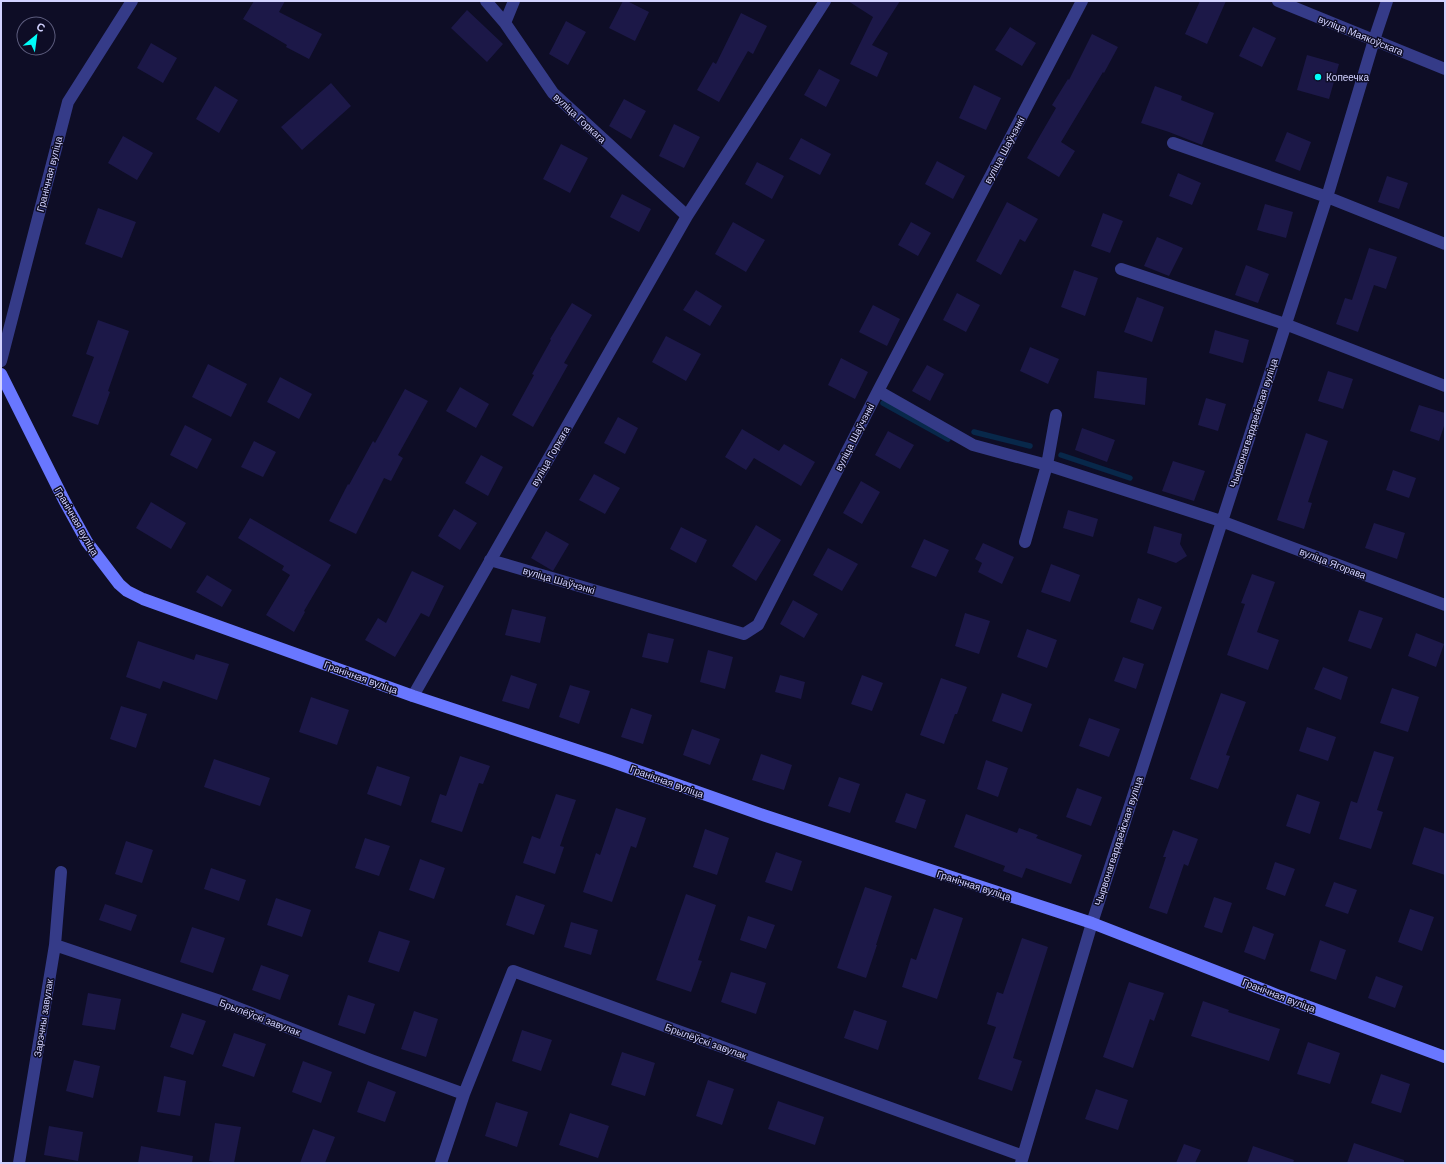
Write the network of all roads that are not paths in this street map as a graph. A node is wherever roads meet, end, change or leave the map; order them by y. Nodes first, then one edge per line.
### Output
1 (132, 1) edge
2 (486, 1) edge
3 (514, 1) edge
4 (825, 1) edge
5 (1082, 1) edge
6 (1278, 1) edge
7 (1387, 1) edge
8 (505, 23) junction
9 (1374, 40) junction
10 (1445, 69) edge
11 (1173, 143) dead end
12 (1327, 197) junction
13 (687, 216) junction
14 (1445, 244) edge
15 (1120, 269) dead end
16 (1285, 324) junction
17 (1, 361) edge
18 (1, 374) edge
19 (1445, 386) edge
20 (878, 391) junction
21 (1056, 415) dead end
22 (1047, 465) junction
23 (1221, 521) junction
24 (1025, 542) dead end
25 (490, 560) junction
26 (1445, 605) edge
27 (413, 696) junction
28 (61, 872) dead end
29 (1092, 922) junction
30 (55, 945) junction
31 (1445, 1057) edge
32 (464, 1094) junction
33 (1022, 1160) edge
34 (19, 1163) edge
35 (441, 1163) edge

1 - 17 street, Гранічная вуліца
2 - 8 street
3 - 8 street
4 - 13 street, вуліца Горкага
5 - 20 street, вуліца Шаўчэнкі
6 - 9 street, вуліца Маякоўскага
7 - 9 street, Чырвонагвардзейская вуліца
8 - 13 street, вуліца Горкага
9 - 10 street, вуліца Маякоўскага
9 - 12 street, Чырвонагвардзейская вуліца
11 - 12 street
12 - 14 street
12 - 16 street, Чырвонагвардзейская вуліца
13 - 25 street, вуліца Горкага
15 - 16 street
16 - 19 street
16 - 23 street, Чырвонагвардзейская вуліца
18 - 27 main road, Гранічная вуліца
20 - 22 street
20 - 25 street, вуліца Шаўчэнкі
21 - 22 street
22 - 23 street
22 - 24 street
23 - 26 street, вуліца Ягорава
23 - 29 street, Чырвонагвардзейская вуліца
25 - 27 street, вуліца Горкага
27 - 29 main road, Гранічная вуліца
28 - 30 street, Зарэчны завулак
29 - 31 main road, Гранічная вуліца
29 - 33 street, Чырвонагвардзейская вуліца
30 - 32 street, Брылёўскі завулак
30 - 34 street, Зарэчны завулак
32 - 33 street, Брылёўскі завулак
32 - 35 street, Брылёўскі завулак

